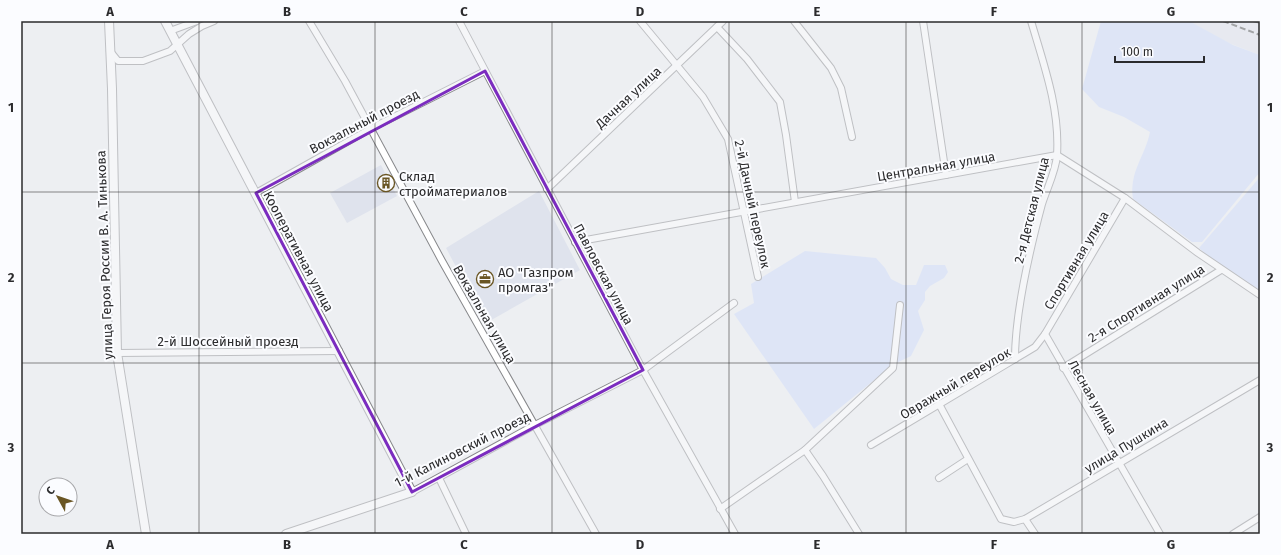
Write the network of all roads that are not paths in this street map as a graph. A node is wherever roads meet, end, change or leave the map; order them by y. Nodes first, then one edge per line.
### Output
1 (109, 21) edge
2 (165, 21) edge
3 (197, 21) edge
4 (214, 21) edge
5 (309, 21) edge
6 (458, 21) edge
7 (640, 21) edge
8 (723, 21) edge
9 (794, 21) edge
10 (923, 21) edge
11 (1032, 21) edge
12 (717, 27) junction
13 (170, 31) junction
14 (177, 44) junction
15 (110, 51) junction
16 (678, 65) junction
17 (485, 71) junction
18 (370, 129) junction
19 (852, 138) dead end
20 (1057, 155) junction
21 (946, 175) junction
22 (547, 189) junction
23 (256, 193) junction
24 (1126, 198) junction
25 (795, 202) junction
26 (744, 211) junction
27 (575, 242) junction
28 (1221, 270) junction
29 (758, 277) dead end
30 (1259, 293) edge
31 (734, 303) dead end
32 (900, 305) dead end
33 (1045, 333) junction
34 (339, 351) junction
35 (117, 353) junction
36 (1015, 360) junction
37 (1063, 368) junction
38 (643, 370) junction
39 (1260, 380) edge
40 (939, 404) junction
41 (535, 425) junction
42 (871, 445) dead end
43 (805, 450) junction
44 (968, 459) junction
45 (1118, 463) junction
46 (439, 478) junction
47 (939, 478) dead end
48 (412, 492) junction
49 (720, 508) junction
50 (1260, 517) edge
51 (1025, 519) junction
52 (146, 534) edge
53 (286, 534) edge
54 (466, 534) edge
55 (596, 534) edge
56 (735, 534) edge
57 (859, 534) edge
58 (1035, 534) edge
59 (1160, 534) edge
60 (1233, 534) edge

1 - 15 street, улица Героя России В. А. Тинькова
2 - 13 street, Кооперативная улица
3 - 13 street
4 - 14 street
5 - 18 street, Вокзальная улица
6 - 17 street, Павловская улица
7 - 16 street, 2-й Дачный переулок
8 - 12 street, Дачная улица
9 - 19 street
10 - 21 street
11 - 20 street, 2-я Детская улица
12 - 16 street, Дачная улица
12 - 25 street
13 - 14 street, Кооперативная улица
14 - 15 street
14 - 23 street, Кооперативная улица
15 - 35 street, улица Героя России В. А. Тинькова
16 - 22 street, Дачная улица
16 - 26 street, 2-й Дачный переулок
17 - 18 street, Вокзальный проезд
17 - 22 street, Павловская улица
18 - 23 street, Вокзальный проезд
18 - 41 street, Вокзальная улица
20 - 21 street, Центральная улица
20 - 24 street
20 - 36 street, 2-я Детская улица
21 - 25 street, Центральная улица
22 - 27 street, Павловская улица
23 - 34 street, Кооперативная улица
24 - 28 street
24 - 33 street, Спортивная улица
25 - 26 street, Центральная улица
26 - 27 street, Центральная улица
26 - 29 street, 2-й Дачный переулок
27 - 38 street, Павловская улица
28 - 30 street
28 - 37 street, 2-я Спортивная улица
31 - 38 street, 1-й Калиновский проезд
32 - 43 street
33 - 36 street, Овражный переулок
33 - 37 street, Лесная улица
34 - 35 street, 2-й Шоссейный проезд
34 - 48 street, Кооперативная улица
35 - 52 street, улица Героя России В. А. Тинькова
36 - 40 street, Овражный переулок
37 - 45 street, Лесная улица
38 - 41 street, 1-й Калиновский проезд
38 - 49 street, Павловская улица
39 - 45 street, улица Пушкина
40 - 42 street, Овражный переулок
40 - 44 street
41 - 46 street, 1-й Калиновский проезд
41 - 55 street, Вокзальная улица
43 - 49 street
43 - 57 street
44 - 47 street
44 - 51 street, улица Пушкина
45 - 51 street, улица Пушкина
45 - 59 street, Лесная улица
46 - 48 street, 1-й Калиновский проезд
46 - 54 street
48 - 53 street, 1-й Калиновский проезд
49 - 56 street, Павловская улица
50 - 60 street
51 - 58 street

